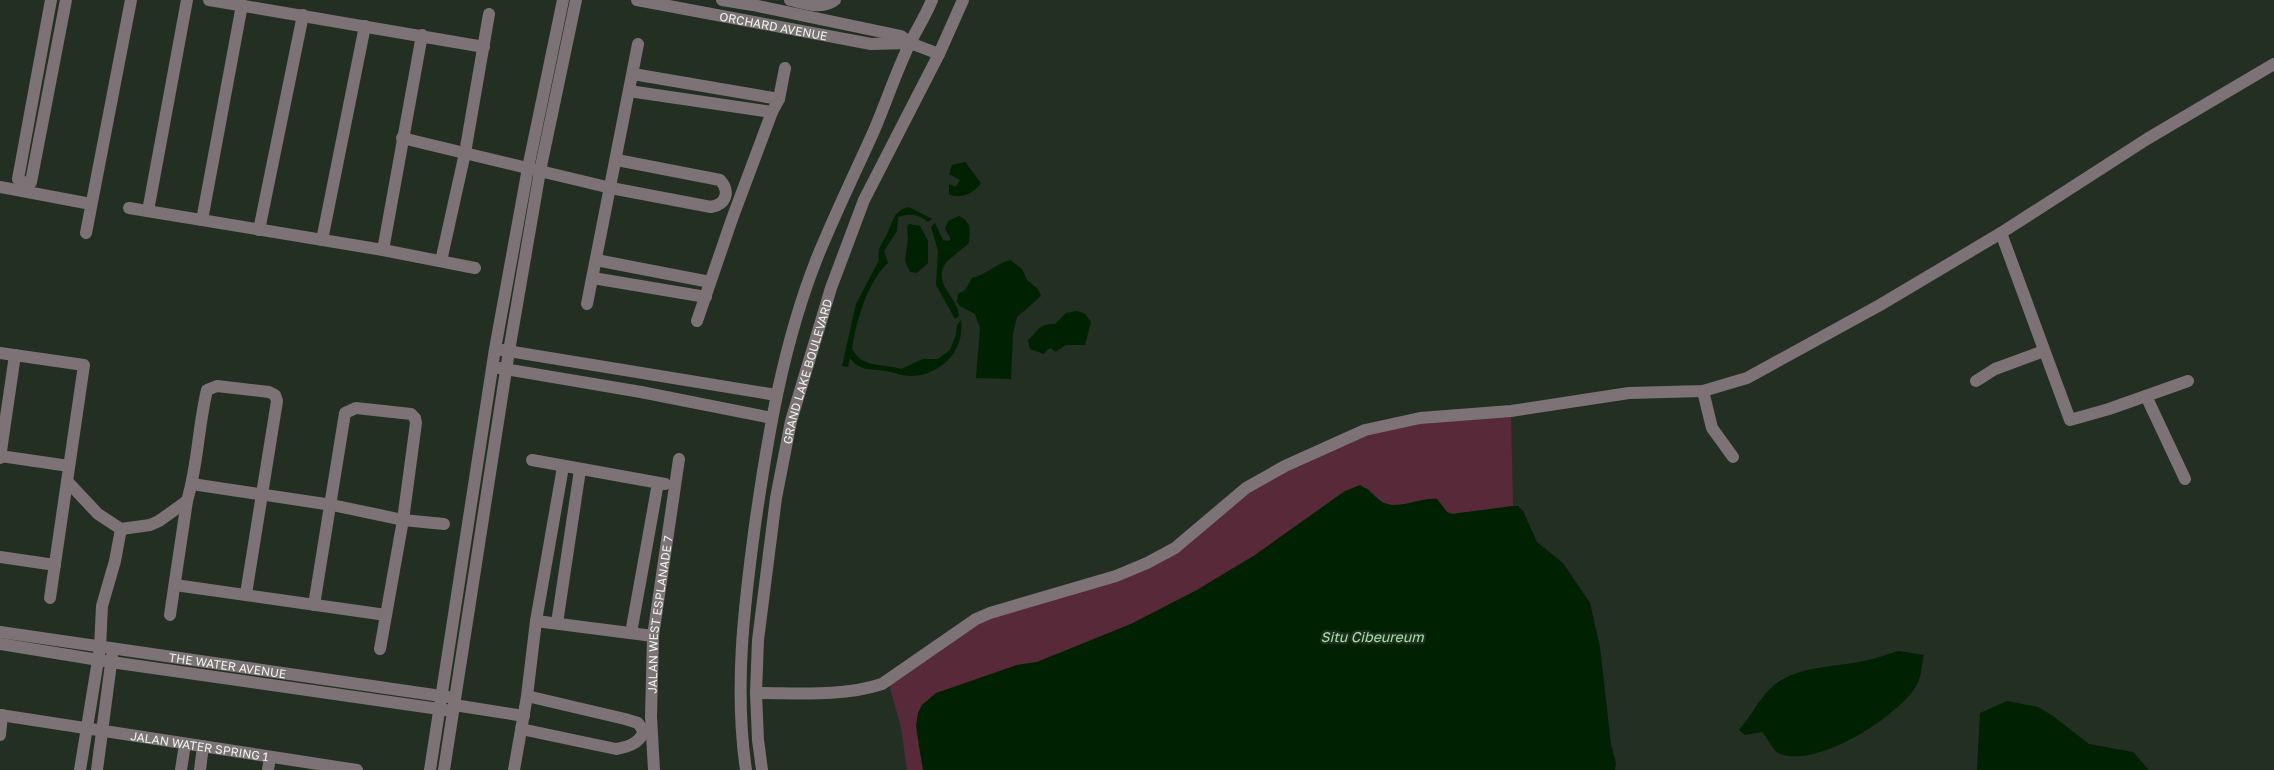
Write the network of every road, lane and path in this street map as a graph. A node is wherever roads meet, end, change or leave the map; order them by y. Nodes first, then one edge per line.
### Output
1 (51, 0) edge
2 (66, 0) edge
3 (130, 0) edge
4 (187, 0) edge
5 (209, 0) edge
6 (563, 0) edge
7 (576, 0) edge
8 (637, 0) edge
9 (722, 0) edge
10 (790, 0) edge
11 (835, 0) edge
12 (932, 0) edge
13 (963, 0) edge
14 (242, 5) junction
15 (489, 14) dead end
16 (303, 15) junction
17 (365, 26) junction
18 (422, 35) junction
19 (910, 43) junction
20 (638, 44) dead end
21 (484, 47) junction
22 (939, 54) junction
23 (2274, 64) edge
24 (785, 68) dead end
25 (633, 74) junction
26 (629, 91) junction
27 (779, 98) junction
28 (772, 112) junction
29 (402, 138) junction
30 (464, 153) junction
31 (617, 160) junction
32 (534, 170) junction
33 (0, 187) edge
34 (612, 188) junction
35 (92, 204) junction
36 (129, 208) dead end
37 (148, 211) junction
38 (202, 220) junction
39 (259, 230) junction
40 (86, 233) dead end
41 (2001, 233) junction
42 (322, 240) junction
43 (383, 250) junction
44 (596, 260) junction
45 (441, 261) junction
46 (475, 268) dead end
47 (593, 278) junction
48 (710, 282) junction
49 (706, 297) junction
50 (587, 304) dead end
51 (698, 321) dead end
52 (495, 349) junction
53 (2044, 350) junction
54 (509, 351) junction
55 (0, 353) edge
56 (15, 355) junction
57 (784, 363) junction
58 (493, 368) junction
59 (807, 368) junction
60 (506, 369) junction
61 (1976, 381) dead end
62 (2188, 381) dead end
63 (1703, 391) junction
64 (776, 395) junction
65 (2146, 396) junction
66 (772, 418) junction
67 (768, 444) junction
68 (786, 446) junction
69 (0, 457) edge
70 (1733, 457) dead end
71 (679, 459) dead end
72 (532, 460) dead end
73 (69, 466) junction
74 (562, 467) junction
75 (580, 470) junction
76 (2185, 479) dead end
77 (67, 481) junction
78 (658, 483) junction
79 (192, 484) junction
80 (675, 486) junction
81 (261, 496) junction
82 (187, 501) junction
83 (332, 505) junction
84 (403, 520) junction
85 (444, 524) dead end
86 (121, 529) junction
87 (0, 557) edge
88 (55, 565) junction
89 (175, 585) junction
90 (246, 594) junction
91 (50, 598) dead end
92 (314, 605) junction
93 (170, 615) dead end
94 (386, 615) junction
95 (536, 621) junction
96 (557, 623) junction
97 (0, 632) edge
98 (631, 633) junction
99 (653, 636) junction
100 (0, 644) edge
101 (380, 649) dead end
102 (106, 655) junction
103 (394, 690) junction
104 (756, 693) junction
105 (527, 696) junction
106 (441, 697) junction
107 (392, 704) junction
108 (454, 705) junction
109 (440, 710) junction
110 (1, 715) edge
111 (524, 716) junction
112 (88, 728) junction
113 (522, 729) junction
114 (102, 731) junction
115 (0, 735) edge
116 (185, 744) junction
117 (203, 746) junction
118 (270, 757) junction
119 (348, 769) edge
120 (80, 770) edge
121 (97, 770) edge
122 (181, 770) edge
123 (200, 770) edge
124 (268, 770) edge
125 (430, 770) edge
126 (444, 770) edge
127 (514, 770) edge
128 (654, 770) edge
129 (746, 770) edge
130 (762, 770) edge

1 - 2 street
3 - 35 street
4 - 37 street
5 - 14 street
6 - 32 street
7 - 32 street
8 - 19 street, ORCHARD AVENUE
9 - 19 street, ORCHARD AVENUE
10 - 11 street
12 - 19 street, GRAND LAKE BOULEVARD
13 - 22 street, GRAND LAKE BOULEVARD
14 - 16 street
14 - 38 street
15 - 21 street
16 - 17 street
16 - 39 street
17 - 18 street
17 - 42 street
18 - 21 street
18 - 29 street
19 - 22 street, ORCHARD AVENUE
19 - 57 street, GRAND LAKE BOULEVARD
20 - 25 street
21 - 30 street
22 - 59 street, GRAND LAKE BOULEVARD
23 - 41 street
24 - 27 street
25 - 26 street
25 - 27 street
26 - 28 street
26 - 31 street
27 - 28 street
28 - 48 street
29 - 30 street
29 - 43 street
30 - 32 street
30 - 45 street
31 - 34 street
31 - 34 street
32 - 34 street
32 - 52 street
32 - 54 street
33 - 35 street
34 - 44 street
35 - 40 street
36 - 37 street
37 - 38 street
38 - 39 street
39 - 42 street
41 - 53 street
41 - 63 street
42 - 43 street
43 - 45 street
44 - 47 street
44 - 48 street
45 - 46 street
47 - 49 street
47 - 50 street
48 - 49 street
49 - 51 street
52 - 54 street
52 - 58 street
53 - 61 street
53 - 65 street
54 - 60 street
54 - 64 street
55 - 56 street
56 - 69 street
56 - 73 street
57 - 59 street
57 - 64 street, GRAND LAKE BOULEVARD
58 - 60 street
58 - 106 street
59 - 68 street, GRAND LAKE BOULEVARD
60 - 66 street
60 - 108 street
62 - 65 street
63 - 70 street
63 - 104 street
64 - 66 street, GRAND LAKE BOULEVARD
65 - 76 street
66 - 67 street, GRAND LAKE BOULEVARD
67 - 68 street
67 - 129 street, GRAND LAKE BOULEVARD
68 - 104 street, GRAND LAKE BOULEVARD
69 - 73 street
71 - 80 street, JALAN WEST ESPLANADE 7
72 - 74 street
73 - 77 street
74 - 75 street
74 - 95 street
75 - 78 street
75 - 96 street
77 - 86 street
77 - 88 street
78 - 80 street
78 - 98 street
79 - 81 street
79 - 81 street
79 - 82 street
80 - 99 street, JALAN WEST ESPLANADE 7
81 - 83 street
81 - 90 street
82 - 86 street
82 - 89 street
83 - 84 street
83 - 84 street
83 - 92 street
84 - 85 street
84 - 94 street
86 - 102 street
87 - 88 street
88 - 91 street
89 - 90 street
89 - 93 street
90 - 92 street
92 - 94 street
94 - 101 street
95 - 96 street
95 - 105 street
96 - 98 street
97 - 102 street, THE WATER AVENUE
98 - 99 street
99 - 128 street, JALAN WEST ESPLANADE 7
100 - 102 street, THE WATER AVENUE
102 - 103 street, THE WATER AVENUE
102 - 107 street, THE WATER AVENUE
102 - 112 street
102 - 114 street
103 - 106 street, THE WATER AVENUE
103 - 107 street
104 - 130 street, GRAND LAKE BOULEVARD
105 - 111 street
105 - 113 street
106 - 108 street, THE WATER AVENUE
106 - 109 street
107 - 109 street, THE WATER AVENUE
108 - 109 street, THE WATER AVENUE
108 - 111 street
108 - 126 street
109 - 125 street
110 - 112 street, JALAN WATER SPRING 1
110 - 115 street
111 - 113 street
112 - 114 street, JALAN WATER SPRING 1
112 - 120 street
113 - 127 street
114 - 116 street, JALAN WATER SPRING 1
114 - 121 street
116 - 117 street, JALAN WATER SPRING 1
116 - 122 street
117 - 118 street, JALAN WATER SPRING 1
117 - 123 street
118 - 119 street, JALAN WATER SPRING 1
118 - 124 street

